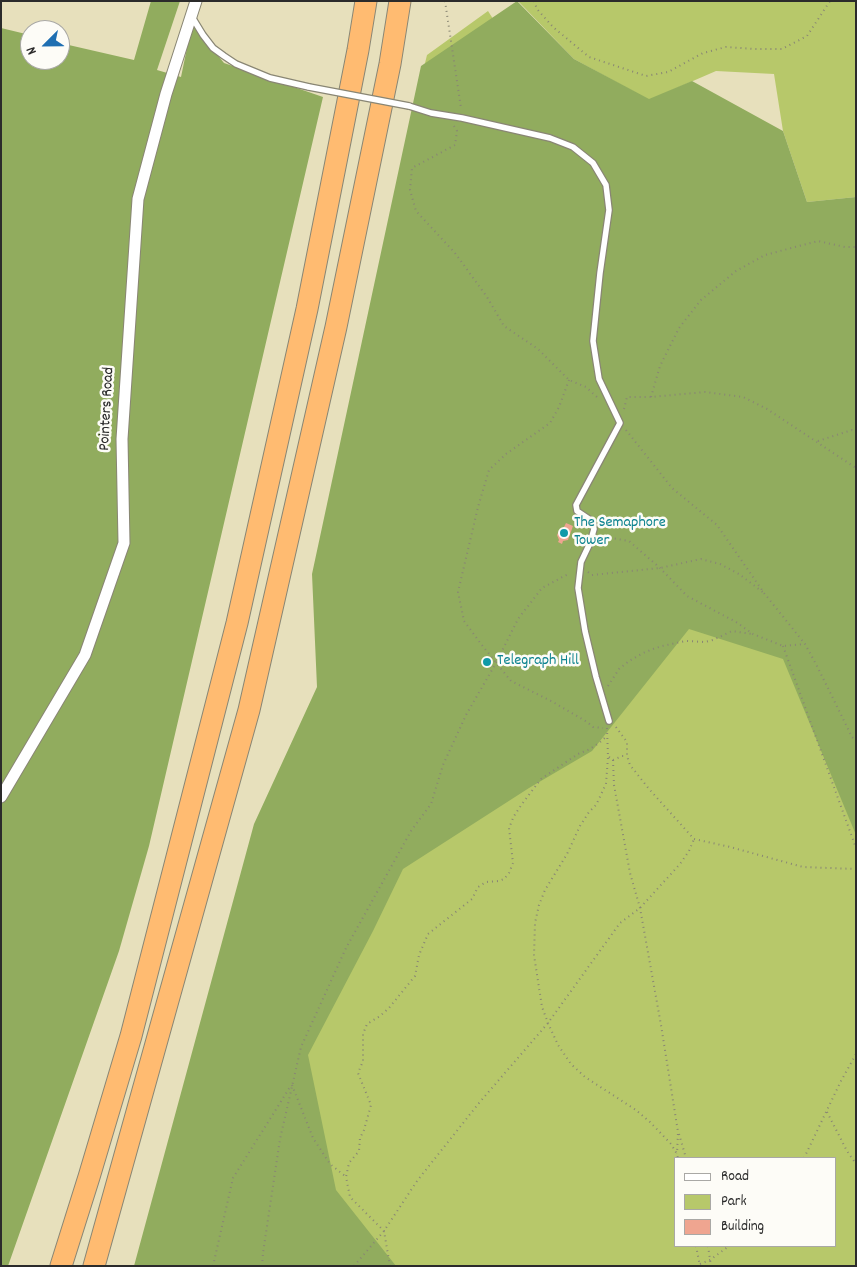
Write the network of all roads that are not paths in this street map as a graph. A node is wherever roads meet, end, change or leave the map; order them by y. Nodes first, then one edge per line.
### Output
1 (196, 1) edge
2 (366, 1) edge
3 (400, 1) edge
4 (190, 15) junction
5 (609, 721) road end
6 (1, 796) edge
7 (60, 1266) edge
8 (94, 1266) edge

1 - 4 street, Pointers Road
2 - 7 highway
3 - 8 highway
4 - 5 lane, bridge
4 - 6 street, Pointers Road

